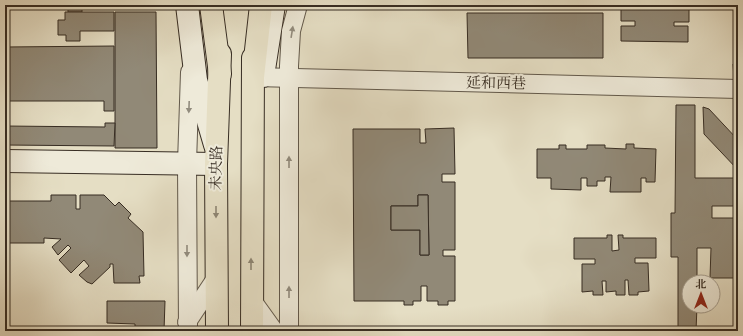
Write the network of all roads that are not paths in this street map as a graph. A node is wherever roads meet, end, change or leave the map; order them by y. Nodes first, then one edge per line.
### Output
1 (187, 5) edge
2 (211, 5) edge
3 (220, 5) edge
4 (252, 5) edge
5 (260, 5) edge
6 (274, 5) edge
7 (298, 5) edge
8 (191, 40) junction
9 (220, 74) junction
10 (258, 78) junction
11 (289, 78) junction
12 (738, 89) edge
13 (216, 156) junction
14 (5, 161) edge
15 (187, 163) junction
16 (217, 277) junction
17 (252, 299) junction
18 (188, 327) edge
19 (217, 331) edge
20 (252, 331) edge
21 (274, 331) edge
22 (289, 331) edge

1 - 8 main road
2 - 9 main road
3 - 9 main road, 未央路
4 - 10 main road
5 - 10 main road
6 - 10 main road
11 -> 7 street
8 - 13 main road
8 -> 15 street
9 - 13 main road, 未央路
10 - 11 street, 延和西巷
17 -> 10 main road
11 - 12 street, 延和西巷
22 -> 11 street
13 - 15 main road
13 -> 16 main road, 未央路
14 - 15 main road
15 -> 18 street
16 - 18 street
16 - 19 main road, 未央路
17 - 20 main road
17 - 21 street

